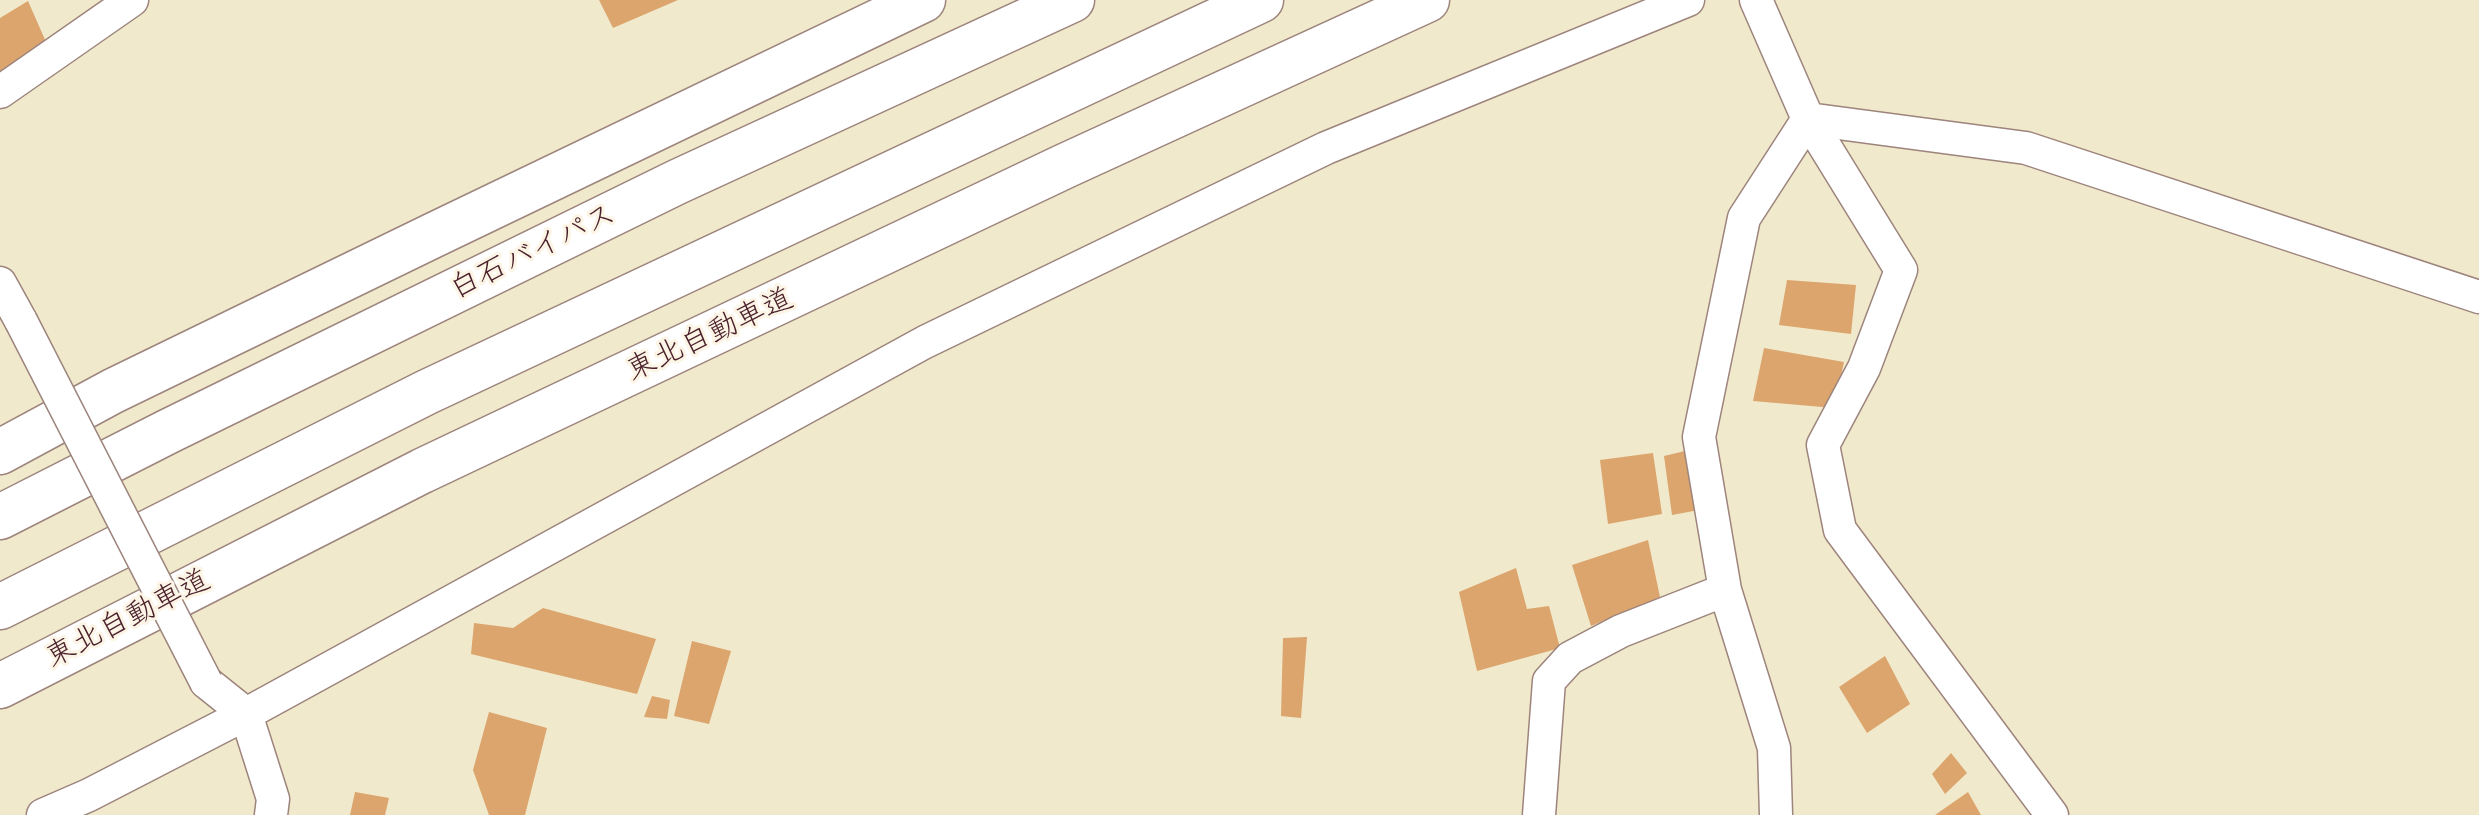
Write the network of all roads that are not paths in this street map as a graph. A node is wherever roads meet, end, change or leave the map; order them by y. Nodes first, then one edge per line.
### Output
1 (132, 0) edge
2 (923, 0) edge
3 (1072, 0) edge
4 (1261, 0) edge
5 (1427, 0) edge
6 (1688, 0) edge
7 (1756, 0) edge
8 (0, 92) edge
9 (1808, 119) junction
10 (0, 283) edge
11 (2479, 297) edge
12 (0, 452) edge
13 (0, 517) edge
14 (1725, 590) junction
15 (0, 607) edge
16 (0, 686) edge
17 (246, 714) junction
18 (43, 815) edge
19 (271, 815) edge
20 (1539, 815) edge
21 (1776, 815) edge
22 (2052, 815) edge

1 - 8 street
2 - 12 highway, 白石バイパス
3 - 13 highway, 白石バイパス
4 - 15 highway
5 - 16 highway, 東北自動車道
6 - 17 street
7 - 9 street
9 - 11 street
9 - 14 street
9 - 22 street
10 - 17 street, bridge
14 - 20 street
14 - 21 street
17 - 18 street
17 - 19 street

